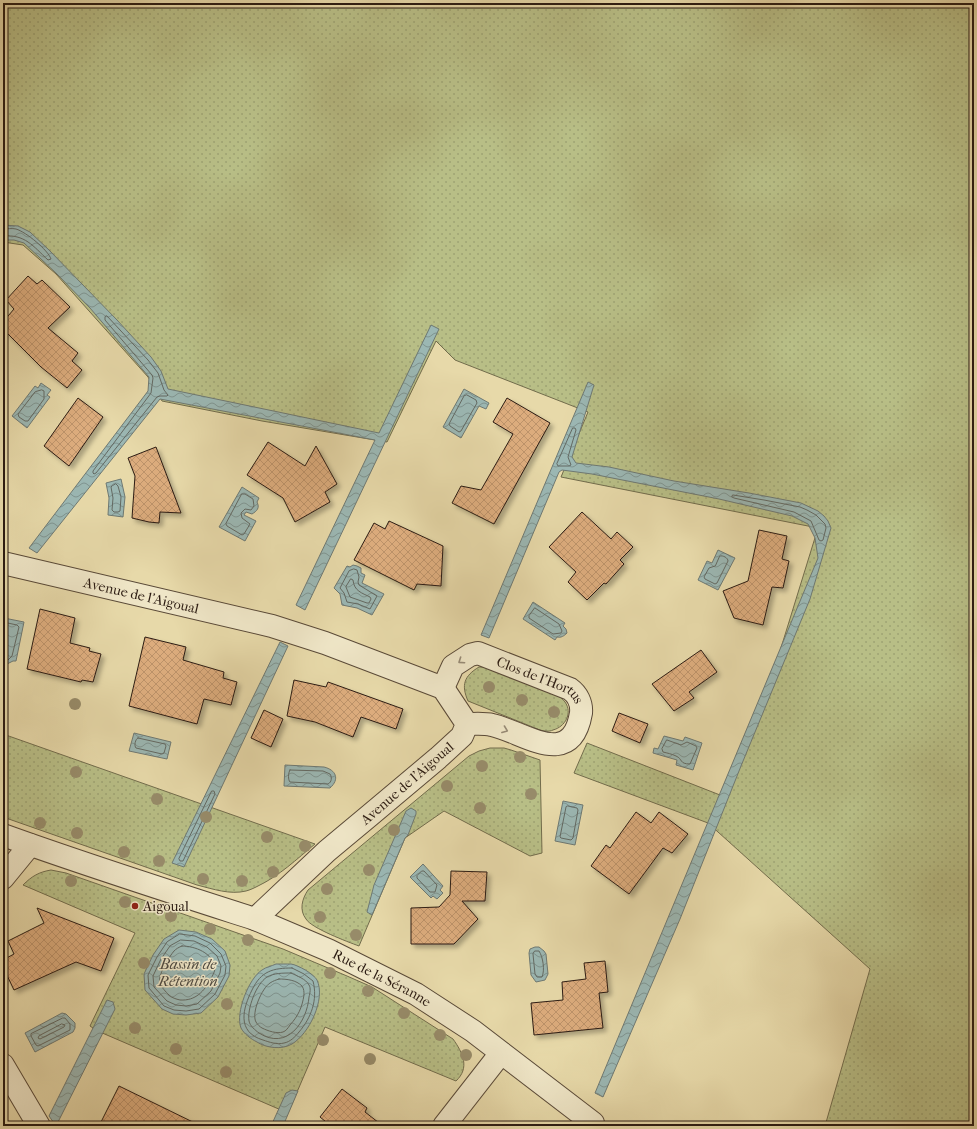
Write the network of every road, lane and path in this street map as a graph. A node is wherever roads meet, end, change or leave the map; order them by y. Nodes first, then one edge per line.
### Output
1 (3, 564) edge
2 (443, 688) junction
3 (467, 724) junction
4 (3, 835) edge
5 (30, 845) junction
6 (3, 878) edge
7 (255, 919) junction
8 (501, 1053) junction
9 (3, 1065) edge
10 (593, 1123) dead end
11 (39, 1126) edge
12 (444, 1126) edge

1 - 2 street, Avenue de l'Aigoual
2 - 3 street
3 -> 2 street, Clos de l'Hortus
3 - 7 street, Avenue de l'Aigoual
4 - 5 street
5 - 6 street
5 - 7 street
7 - 8 street, Rue de la Séranne
8 - 10 street, Rue de la Séranne
8 - 12 street
9 - 11 street

